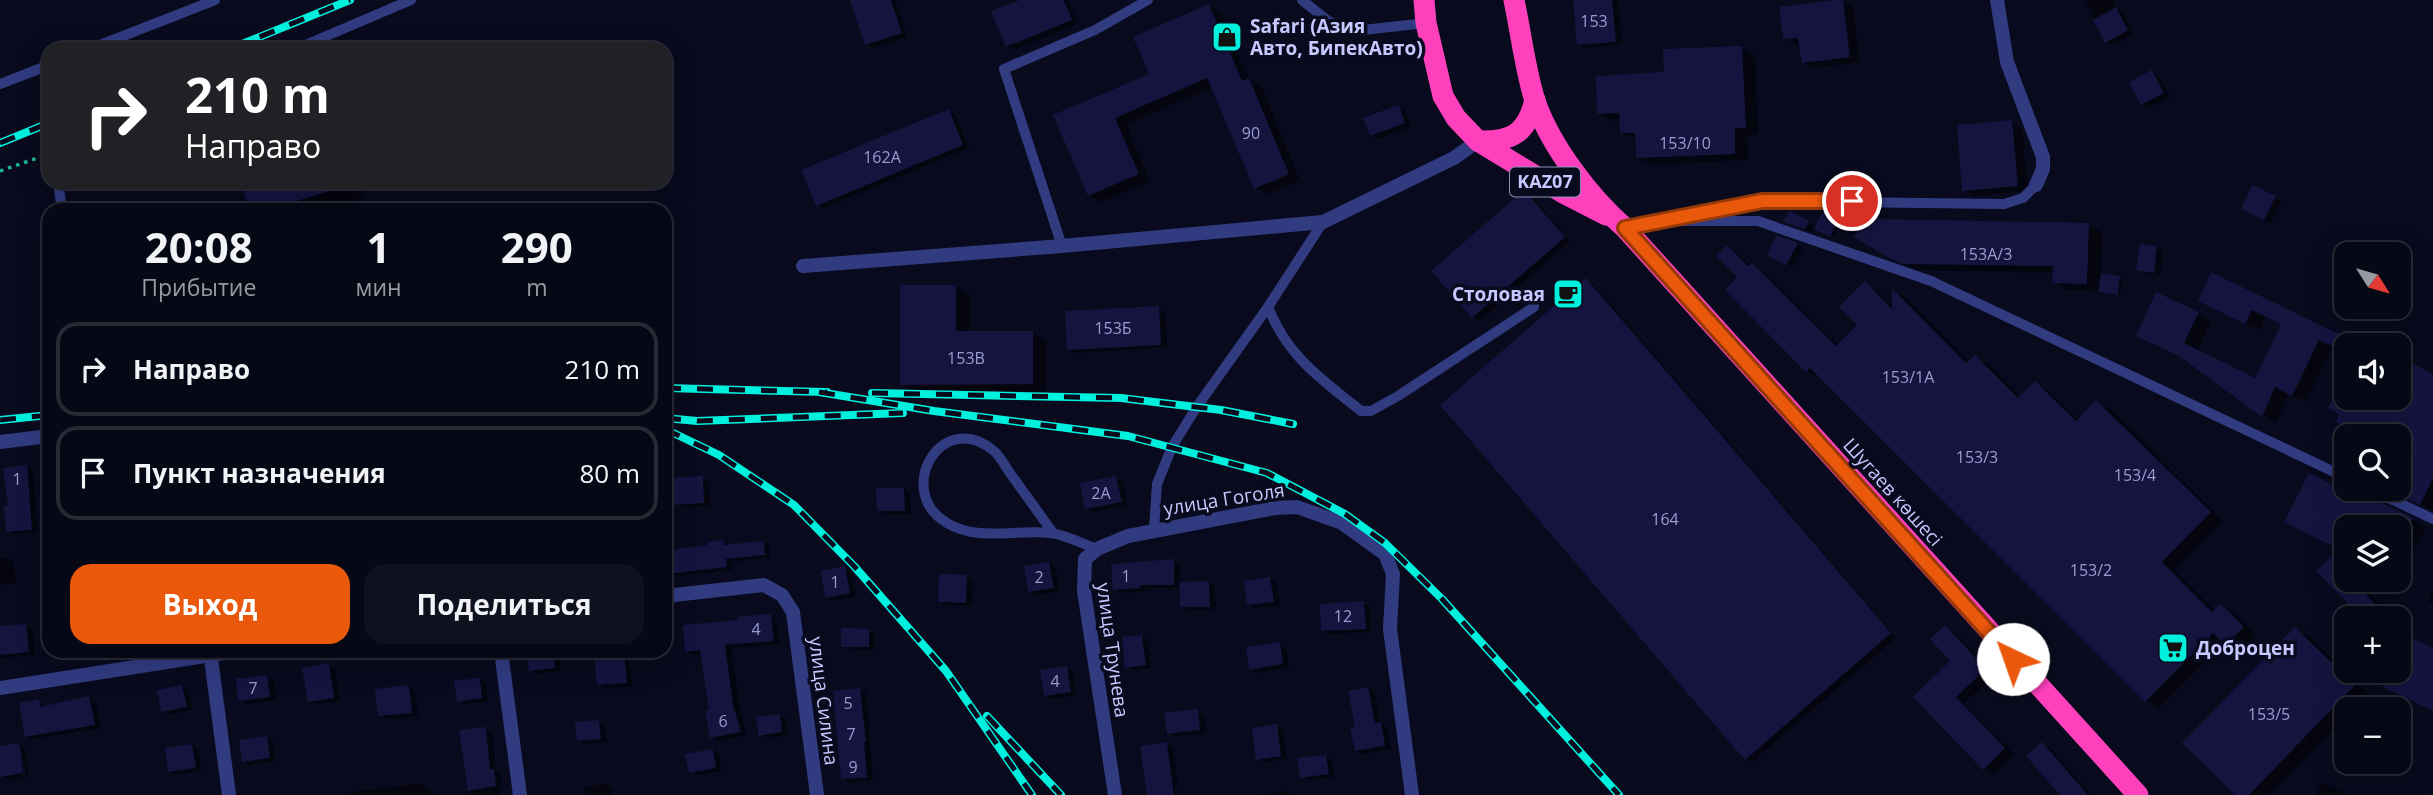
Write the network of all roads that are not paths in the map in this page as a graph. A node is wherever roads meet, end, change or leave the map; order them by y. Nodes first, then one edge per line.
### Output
1 (215, 0) edge
2 (411, 0) edge
3 (1148, 0) edge
4 (1302, 0) edge
5 (1424, 0) edge
6 (1514, 0) edge
7 (1997, 0) edge
8 (1426, 23) junction
9 (108, 42) edge
10 (312, 42) edge
11 (42, 68) edge
12 (0, 84) edge
13 (1535, 100) junction
14 (1478, 141) junction
15 (2036, 185) joint
16 (59, 189) edge
17 (61, 202) dead end
18 (1666, 221) junction
19 (1323, 222) junction
20 (1619, 223) junction
21 (1062, 246) junction
22 (803, 266) dead end
23 (1268, 307) junction
24 (1534, 307) dead end
25 (42, 437) edge
26 (0, 442) edge
27 (2334, 472) edge
28 (2395, 501) edge
29 (2433, 519) edge
30 (1154, 530) junction
31 (1053, 533) junction
32 (1097, 549) junction
33 (672, 595) edge
34 (181, 658) edge
35 (212, 658) edge
36 (503, 658) edge
37 (0, 688) edge
38 (229, 795) edge
39 (520, 795) edge
40 (817, 795) edge
41 (1115, 795) edge
42 (1412, 795) edge
43 (2138, 795) edge

1 - 9 lane
2 - 10 lane
3 - 21 lane
4 - 8 lane
5 - 8 highway, Шугаев көшесі / KAZ07
6 - 13 highway, Шугаев көшесі / KAZ07
7 - 15 street
8 - 14 highway, Шугаев көшесі / KAZ07
11 - 12 lane
13 - 14 highway, KAZ07
13 - 20 highway, Шугаев көшесі / KAZ07
14 - 19 street
14 - 20 highway, Шугаев көшесі / KAZ07
15 - 18 lane
16 - 17 lane
18 - 20 lane
18 - 27 lane
19 - 21 street
19 - 23 lane
20 - 43 highway, Шугаев көшесі / KAZ07
21 - 22 street
23 - 24 lane
23 - 30 lane
25 - 26 street
28 - 29 lane
30 - 32 street, улица Гоголя
30 - 42 street, улица Гоголя
31 - 31 lane
31 - 32 lane
32 - 41 street, улица Трунева
33 - 40 street, улица Силина
34 - 37 street
35 - 38 street
36 - 39 street

